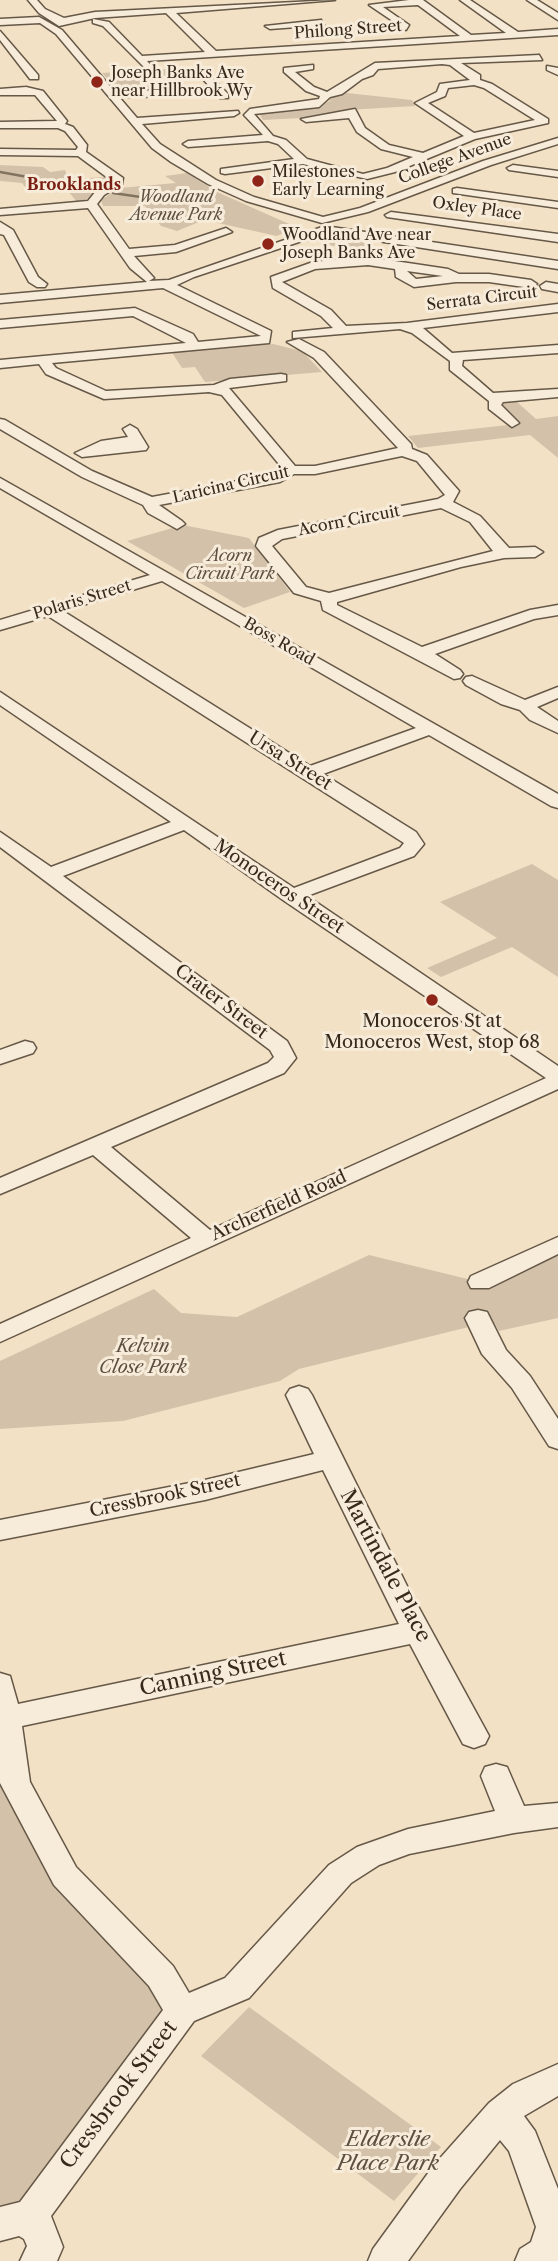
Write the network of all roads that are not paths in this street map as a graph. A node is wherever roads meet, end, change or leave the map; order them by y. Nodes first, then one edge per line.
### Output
1 (32, 0) edge
2 (331, 0) edge
3 (464, 0) edge
4 (531, 0) edge
5 (419, 1) edge
6 (218, 4) edge
7 (169, 11) junction
8 (558, 17) edge
9 (258, 18) dead end
10 (41, 19) junction
11 (96, 21) dead end
12 (0, 22) edge
13 (58, 22) junction
14 (321, 23) dead end
15 (449, 24) junction
16 (270, 26) junction
17 (558, 32) edge
18 (0, 34) edge
19 (516, 35) junction
20 (469, 38) junction
21 (293, 49) junction
22 (214, 55) junction
23 (19, 58) junction
24 (0, 60) edge
25 (140, 60) junction
26 (448, 61) junction
27 (545, 63) edge
28 (310, 67) dead end
29 (148, 68) dead end
30 (195, 72) dead end
31 (34, 76) dead end
32 (474, 82) junction
33 (217, 90) junction
34 (0, 92) edge
35 (141, 94) dead end
36 (326, 94) junction
37 (245, 112) junction
38 (306, 119) dead end
39 (558, 119) edge
40 (135, 121) junction
41 (544, 121) junction
42 (0, 125) edge
43 (59, 125) junction
44 (472, 137) junction
45 (268, 138) junction
46 (558, 141) edge
47 (188, 144) dead end
48 (0, 152) edge
49 (80, 153) junction
50 (424, 156) junction
51 (303, 161) junction
52 (513, 168) dead end
53 (225, 171) dead end
54 (558, 174) edge
55 (354, 176) junction
56 (366, 187) dead end
57 (457, 191) dead end
58 (91, 204) junction
59 (558, 205) edge
60 (364, 211) junction
61 (0, 212) edge
62 (287, 212) junction
63 (391, 215) dead end
64 (343, 224) junction
65 (310, 225) junction
66 (324, 225) junction
67 (0, 226) edge
68 (226, 232) dead end
69 (369, 237) junction
70 (558, 238) edge
71 (288, 241) junction
72 (130, 256) junction
73 (558, 265) edge
74 (402, 266) junction
75 (456, 278) junction
76 (163, 279) junction
77 (41, 284) dead end
78 (531, 284) dead end
79 (122, 290) junction
80 (0, 299) edge
81 (558, 308) edge
82 (129, 312) junction
83 (0, 324) edge
84 (411, 326) junction
85 (342, 330) junction
86 (269, 335) junction
87 (296, 338) junction
88 (194, 346) junction
89 (558, 349) edge
90 (457, 358) junction
91 (43, 360) junction
92 (0, 364) edge
93 (282, 379) dead end
94 (219, 388) junction
95 (558, 393) edge
96 (498, 398) junction
97 (0, 423) edge
98 (512, 423) dead end
99 (402, 451) junction
100 (61, 457) junction
101 (153, 460) dead end
102 (291, 470) junction
103 (0, 482) edge
104 (150, 502) junction
105 (443, 503) junction
106 (177, 524) dead end
107 (535, 552) dead end
108 (500, 553) junction
109 (163, 576) junction
110 (328, 598) junction
111 (50, 610) junction
112 (558, 610) edge
113 (0, 625) edge
114 (422, 653) junction
115 (454, 674) dead end
116 (472, 681) dead end
117 (558, 692) edge
118 (0, 697) edge
119 (526, 706) junction
120 (558, 728) edge
121 (430, 729) junction
122 (308, 773) junction
123 (558, 802) edge
124 (186, 823) junction
125 (0, 838) edge
126 (49, 874) junction
127 (290, 896) junction
128 (24, 1048) dead end
129 (0, 1057) edge
130 (558, 1078) edge
131 (96, 1146) junction
132 (0, 1187) edge
133 (206, 1239) junction
134 (558, 1245) edge
135 (480, 1282) dead end
136 (478, 1318) dead end
137 (0, 1334) edge
138 (299, 1395) dead end
139 (558, 1440) edge
140 (330, 1459) junction
141 (0, 1530) edge
142 (418, 1631) junction
143 (0, 1684) edge
144 (8, 1720) junction
145 (474, 1736) dead end
146 (496, 1776) dead end
147 (558, 1815) edge
148 (514, 1820) junction
149 (182, 2011) junction
150 (558, 2079) edge
151 (501, 2114) junction
152 (15, 2222) edge
153 (545, 2258) edge
154 (38, 2261) edge
155 (386, 2261) edge

1 - 10 street
2 - 6 street
3 - 19 street
4 - 8 street
5 - 15 street
5 - 15 street
6 - 7 street
7 - 13 street
7 - 22 street
9 - 16 street
10 - 12 street
10 - 13 street
11 - 25 street
13 - 40 street
14 - 16 street
15 - 20 street
16 - 21 street
17 - 19 street, Philong Street
18 - 23 street
19 - 20 street, Philong Street
20 - 21 street, Philong Street
21 - 22 street, Philong Street
22 - 25 street, Philong Street
23 - 24 street
23 - 31 street
25 - 29 street
26 - 27 street
26 - 32 street
26 - 36 street
28 - 36 street
30 - 33 street
32 - 41 street
32 - 44 street
33 - 35 street
33 - 37 street
34 - 43 street
36 - 37 street
37 - 40 street
37 - 45 street
38 - 50 street
39 - 41 street
40 - 62 street
41 - 44 street
42 - 43 street
43 - 49 street
44 - 50 street
45 - 47 street
45 - 51 street
46 - 60 street, College Avenue
48 - 49 street
49 - 58 street
50 - 55 street
51 - 53 street
51 - 55 street
52 - 54 street
55 - 56 street
57 - 59 street
58 - 61 street
58 - 72 street
60 - 64 street, College Avenue
60 - 66 street, College Avenue
62 - 65 street
62 - 66 street
63 - 70 street, Oxley Place
64 - 66 street, College Avenue
64 - 69 street
65 - 66 street
65 - 71 street
66 - 69 street
66 - 71 street
67 - 77 street
68 - 72 street
69 - 73 street
71 - 76 street
72 - 76 street
74 - 75 street
74 - 75 street
74 - 85 street
75 - 78 street
76 - 79 street
76 - 86 street
79 - 80 street
79 - 82 street
81 - 84 street, Serrata Circuit
82 - 83 street
82 - 88 street
84 - 85 street, Serrata Circuit
84 - 90 street, Serrata Circuit
85 - 87 street, Serrata Circuit
86 - 87 street, Serrata Circuit
86 - 88 street
87 - 99 street
88 - 91 street
89 - 90 street
90 - 96 street
91 - 92 street
91 - 94 street
93 - 94 street
94 - 102 street
95 - 96 street
96 - 98 street
97 - 100 street, Laricina Circuit
99 - 102 street, Laricina Circuit
99 - 105 street
100 - 101 street
100 - 104 street, Laricina Circuit
102 - 104 street, Laricina Circuit
103 - 109 street, Boss Road
104 - 106 street, Laricina Circuit
105 - 108 street
105 - 110 street, Acorn Circuit
107 - 108 street
108 - 110 street
109 - 111 street, Polaris Street
109 - 121 street, Boss Road
110 - 114 street, Acorn Circuit
111 - 113 street, Polaris Street
111 - 122 street, Ursa Street
112 - 114 street
114 - 115 street
116 - 119 street
117 - 119 street
118 - 124 street, Monoceros Street
119 - 120 street
121 - 122 street
121 - 123 street, Boss Road
122 - 127 street, Ursa Street
124 - 126 street
124 - 127 street, Monoceros Street
125 - 126 street, Crater Street
126 - 131 street, Crater Street
127 - 130 street, Monoceros Street
128 - 129 street
130 - 133 street, Archerfield Road
131 - 132 street, Crater Street
131 - 133 street
133 - 137 street, Archerfield Road
134 - 135 street
136 - 139 street
138 - 140 street, Martindale Place
140 - 141 street, Cressbrook Street
140 - 142 street, Martindale Place
142 - 144 street, Canning Street
142 - 145 street, Martindale Place
143 - 144 street, Cressbrook Street
144 - 149 street, Cressbrook Street
146 - 148 street
147 - 148 street
148 - 149 street
149 - 152 street, Cressbrook Street
150 - 151 street
151 - 153 street
151 - 155 street
152 - 154 street

